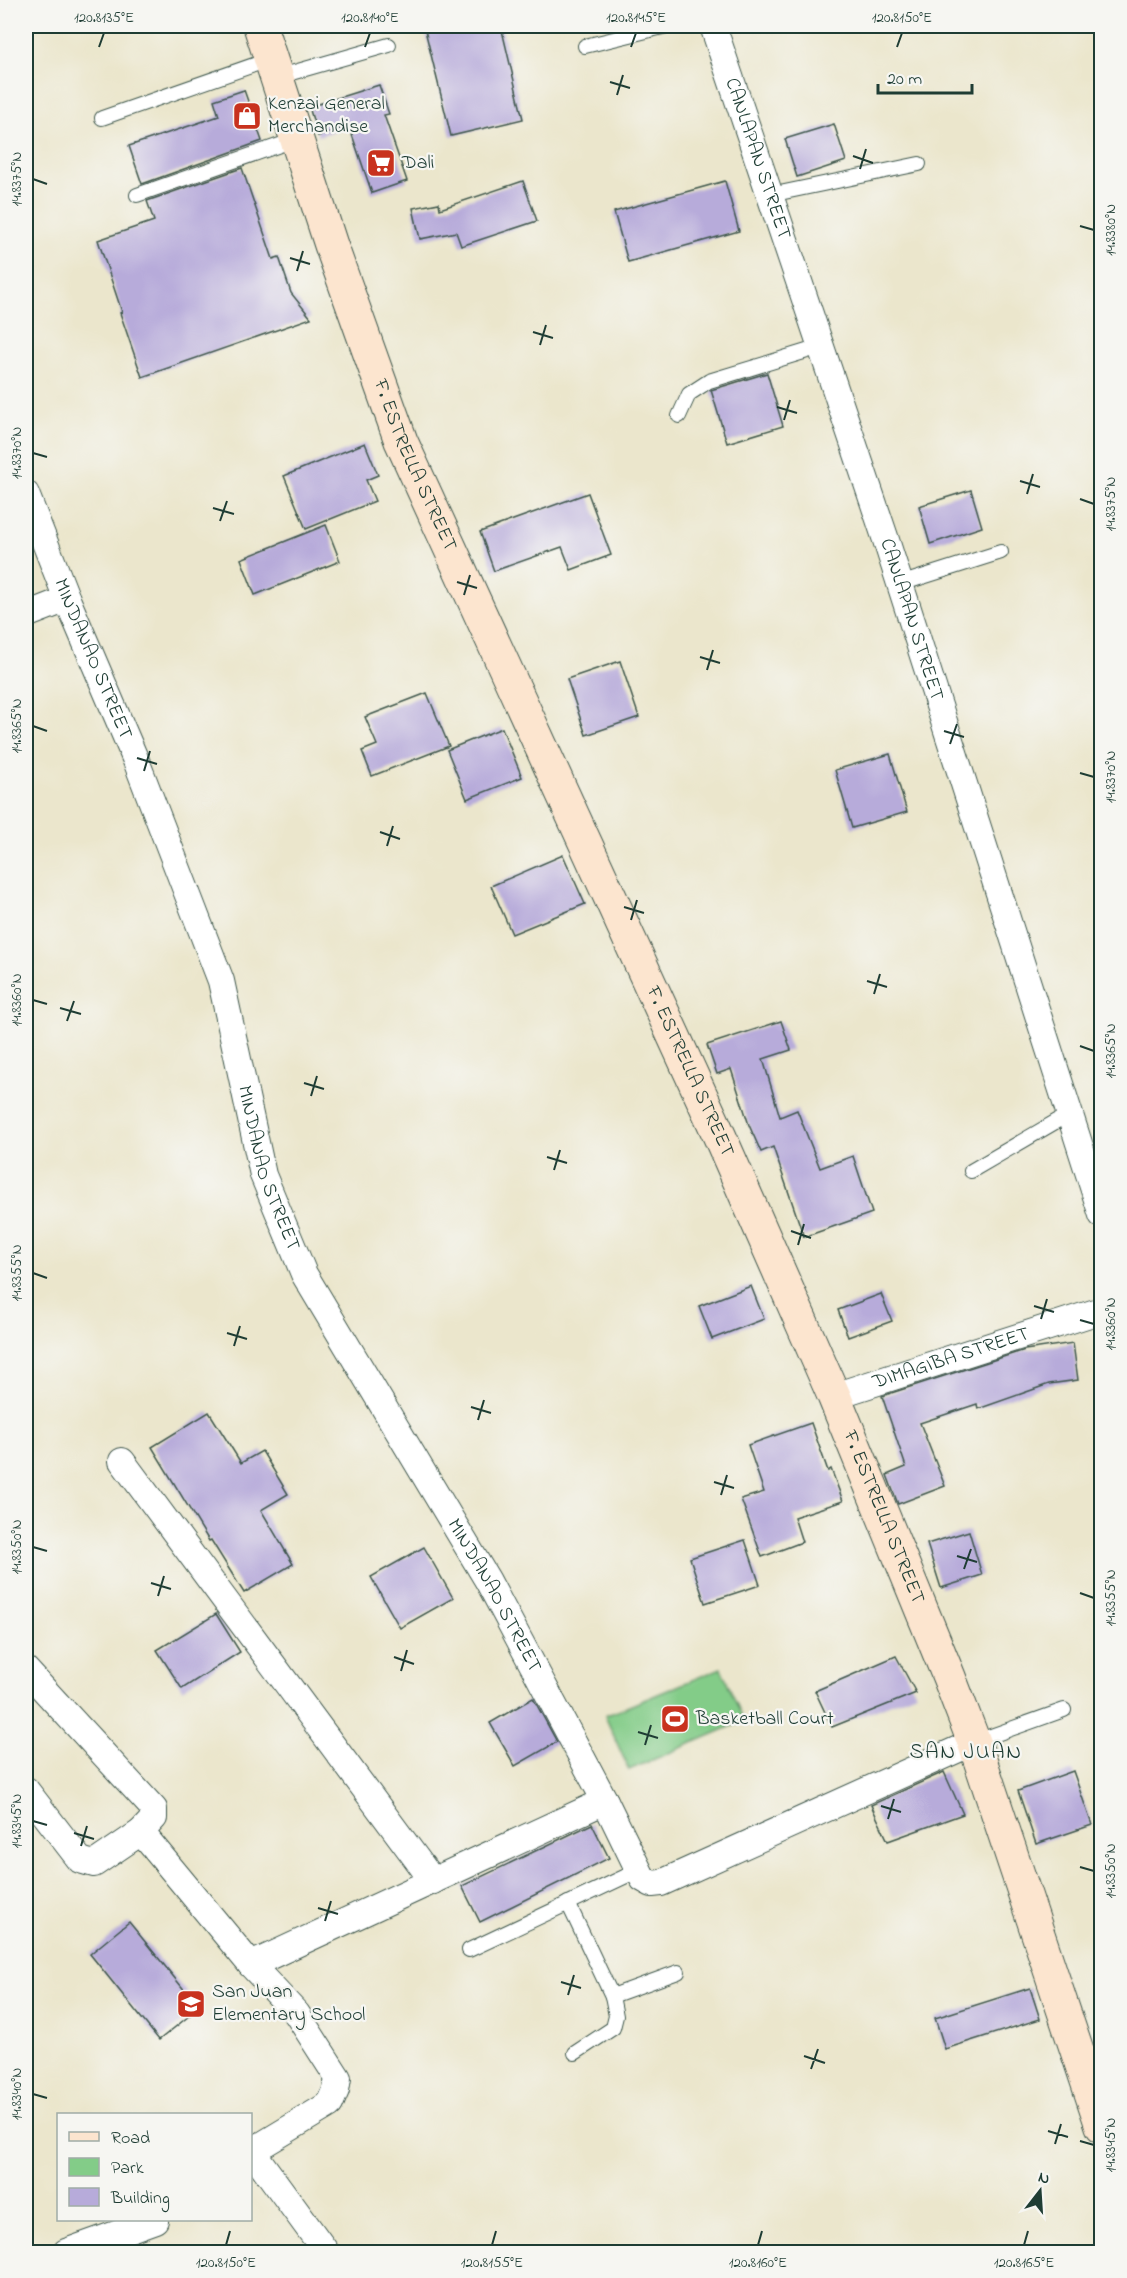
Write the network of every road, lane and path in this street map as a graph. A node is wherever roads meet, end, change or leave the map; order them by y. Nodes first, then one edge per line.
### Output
1 (260, 26) edge
2 (667, 26) edge
3 (713, 26) edge
4 (389, 45) dead end
5 (585, 46) dead end
6 (274, 68) junction
7 (102, 118) dead end
8 (297, 139) junction
9 (919, 164) dead end
10 (137, 195) dead end
11 (770, 195) junction
12 (820, 347) junction
13 (679, 416) dead end
14 (26, 494) edge
15 (1001, 552) dead end
16 (900, 584) junction
17 (67, 599) junction
18 (26, 615) edge
19 (1069, 1114) junction
20 (971, 1171) dead end
21 (1101, 1215) edge
22 (1101, 1310) edge
23 (834, 1396) junction
24 (123, 1461) dead end
25 (26, 1670) edge
26 (1064, 1710) dead end
27 (974, 1742) junction
28 (26, 1790) edge
29 (605, 1801) junction
30 (141, 1832) junction
31 (639, 1870) junction
32 (433, 1881) junction
33 (568, 1903) junction
34 (469, 1950) dead end
35 (251, 1965) junction
36 (678, 1972) dead end
37 (612, 1996) junction
38 (576, 2053) dead end
39 (1101, 2126) edge
40 (252, 2151) edge
41 (252, 2153) edge
42 (152, 2221) edge
43 (66, 2253) edge
44 (326, 2253) edge

1 - 6 main road, F. ESTRELLA STREET
2 - 5 lane
3 - 11 street, CANLAPAN STREET
4 - 6 lane
6 - 7 lane
6 - 8 main road, F. ESTRELLA STREET
8 - 10 lane
8 - 23 main road, F. ESTRELLA STREET
9 - 11 lane
11 - 12 street, CANLAPAN STREET
12 - 13 lane
12 - 16 street, CANLAPAN STREET
14 - 17 street, MINDANAO STREET
15 - 16 lane
16 - 19 street, CANLAPAN STREET
17 - 18 street
17 - 29 street, MINDANAO STREET
19 - 20 lane
19 - 21 street, CANLAPAN STREET
22 - 23 street, DIMAGIBA STREET
23 - 27 main road, F. ESTRELLA STREET
24 - 32 street
25 - 30 street
26 - 27 lane
27 - 31 street
27 - 39 main road, F. ESTRELLA STREET
28 - 30 street
29 - 31 street, MINDANAO STREET
29 - 32 street
30 - 35 street
31 - 33 lane
32 - 35 street
33 - 34 lane
33 - 37 lane
35 - 40 street
36 - 37 lane
37 - 38 lane
41 - 44 street
42 - 43 street

